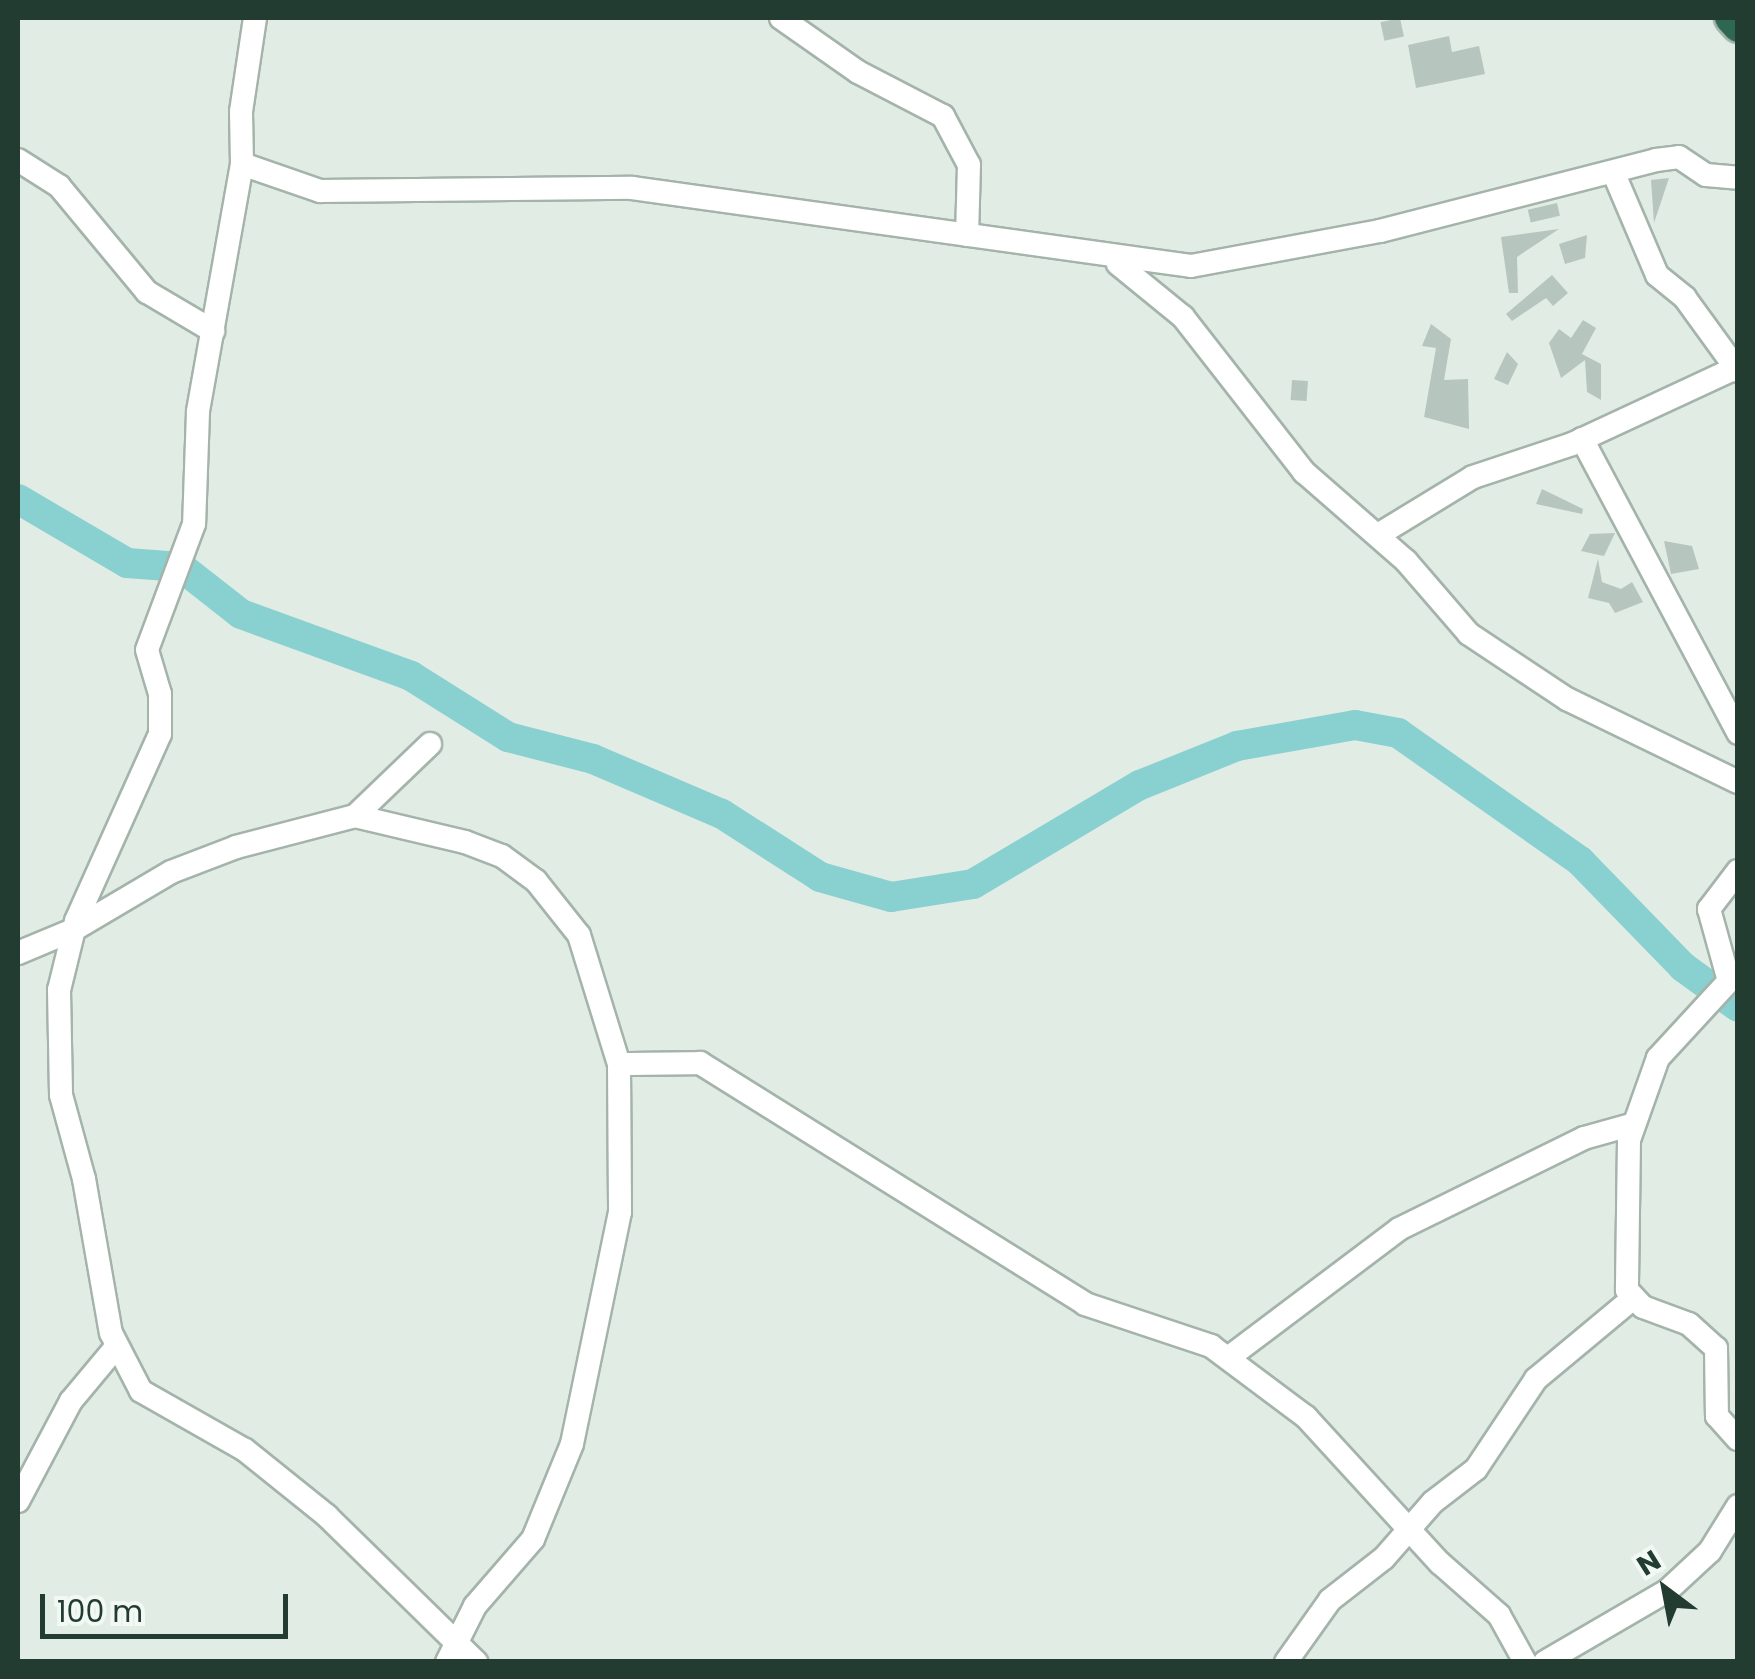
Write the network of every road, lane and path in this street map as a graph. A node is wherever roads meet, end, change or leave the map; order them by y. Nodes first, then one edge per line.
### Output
1 (255, 18) edge
2 (781, 18) edge
3 (1730, 18) edge
4 (1738, 28) edge
5 (18, 160) edge
6 (242, 164) junction
7 (1614, 174) junction
8 (1738, 178) edge
9 (967, 235) junction
10 (1100, 257) junction
11 (213, 331) junction
12 (1737, 369) edge
13 (1582, 439) junction
14 (1378, 535) junction
15 (1738, 733) edge
16 (430, 744) dead end
17 (1738, 782) edge
18 (356, 816) junction
19 (1738, 872) edge
20 (74, 930) junction
21 (18, 953) edge
22 (618, 1064) junction
23 (1634, 1124) junction
24 (1632, 1299) junction
25 (116, 1347) junction
26 (1228, 1358) junction
27 (1738, 1440) edge
28 (18, 1501) edge
29 (1738, 1506) edge
30 (1410, 1531) junction
31 (450, 1652) edge
32 (476, 1662) edge
33 (1286, 1662) edge
34 (1525, 1662) edge
35 (1545, 1662) edge

1 - 6 street
2 - 9 street
3 - 4 highway
5 - 11 street
6 - 9 street
6 - 11 street
7 - 8 street
7 - 10 street
7 - 12 street
9 - 10 street
10 - 14 street
11 - 20 street
12 - 13 street
13 - 14 street
13 - 15 street
14 - 17 street
16 - 18 street
18 - 20 street
18 - 22 street
19 - 23 street
20 - 21 street
20 - 25 street
22 - 26 street
22 - 31 street
23 - 24 street
23 - 26 street
24 - 27 street
24 - 30 street
25 - 28 street
25 - 31 street
26 - 30 street
29 - 35 street
30 - 33 street
30 - 34 street
31 - 32 street

